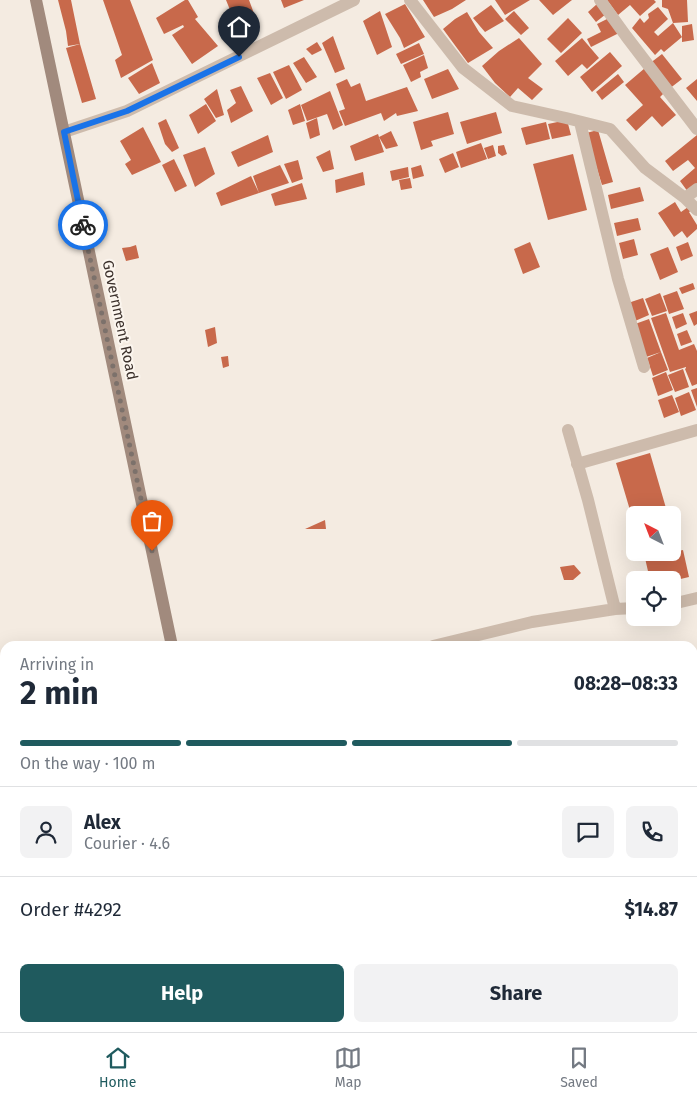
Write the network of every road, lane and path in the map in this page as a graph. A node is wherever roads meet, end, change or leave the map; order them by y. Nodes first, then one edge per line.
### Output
1 (36, 0) edge
2 (354, 0) edge
3 (410, 0) edge
4 (600, 0) edge
5 (580, 122) junction
6 (697, 129) edge
7 (64, 132) junction
8 (697, 189) edge
9 (685, 198) junction
10 (697, 210) edge
11 (644, 367) dead end
12 (568, 430) dead end
13 (697, 430) edge
14 (577, 464) junction
15 (697, 598) edge
16 (681, 602) edge
17 (626, 608) edge
18 (615, 609) junction
19 (171, 641) edge
20 (454, 641) edge

1 - 7 street, Government Road
2 - 7 street
3 - 5 street
4 - 6 street
5 - 9 street
5 - 11 street
7 - 19 street, Government Road
8 - 9 street
9 - 10 street
12 - 14 street
13 - 14 street
14 - 18 street
15 - 16 street
17 - 18 street
18 - 20 street

